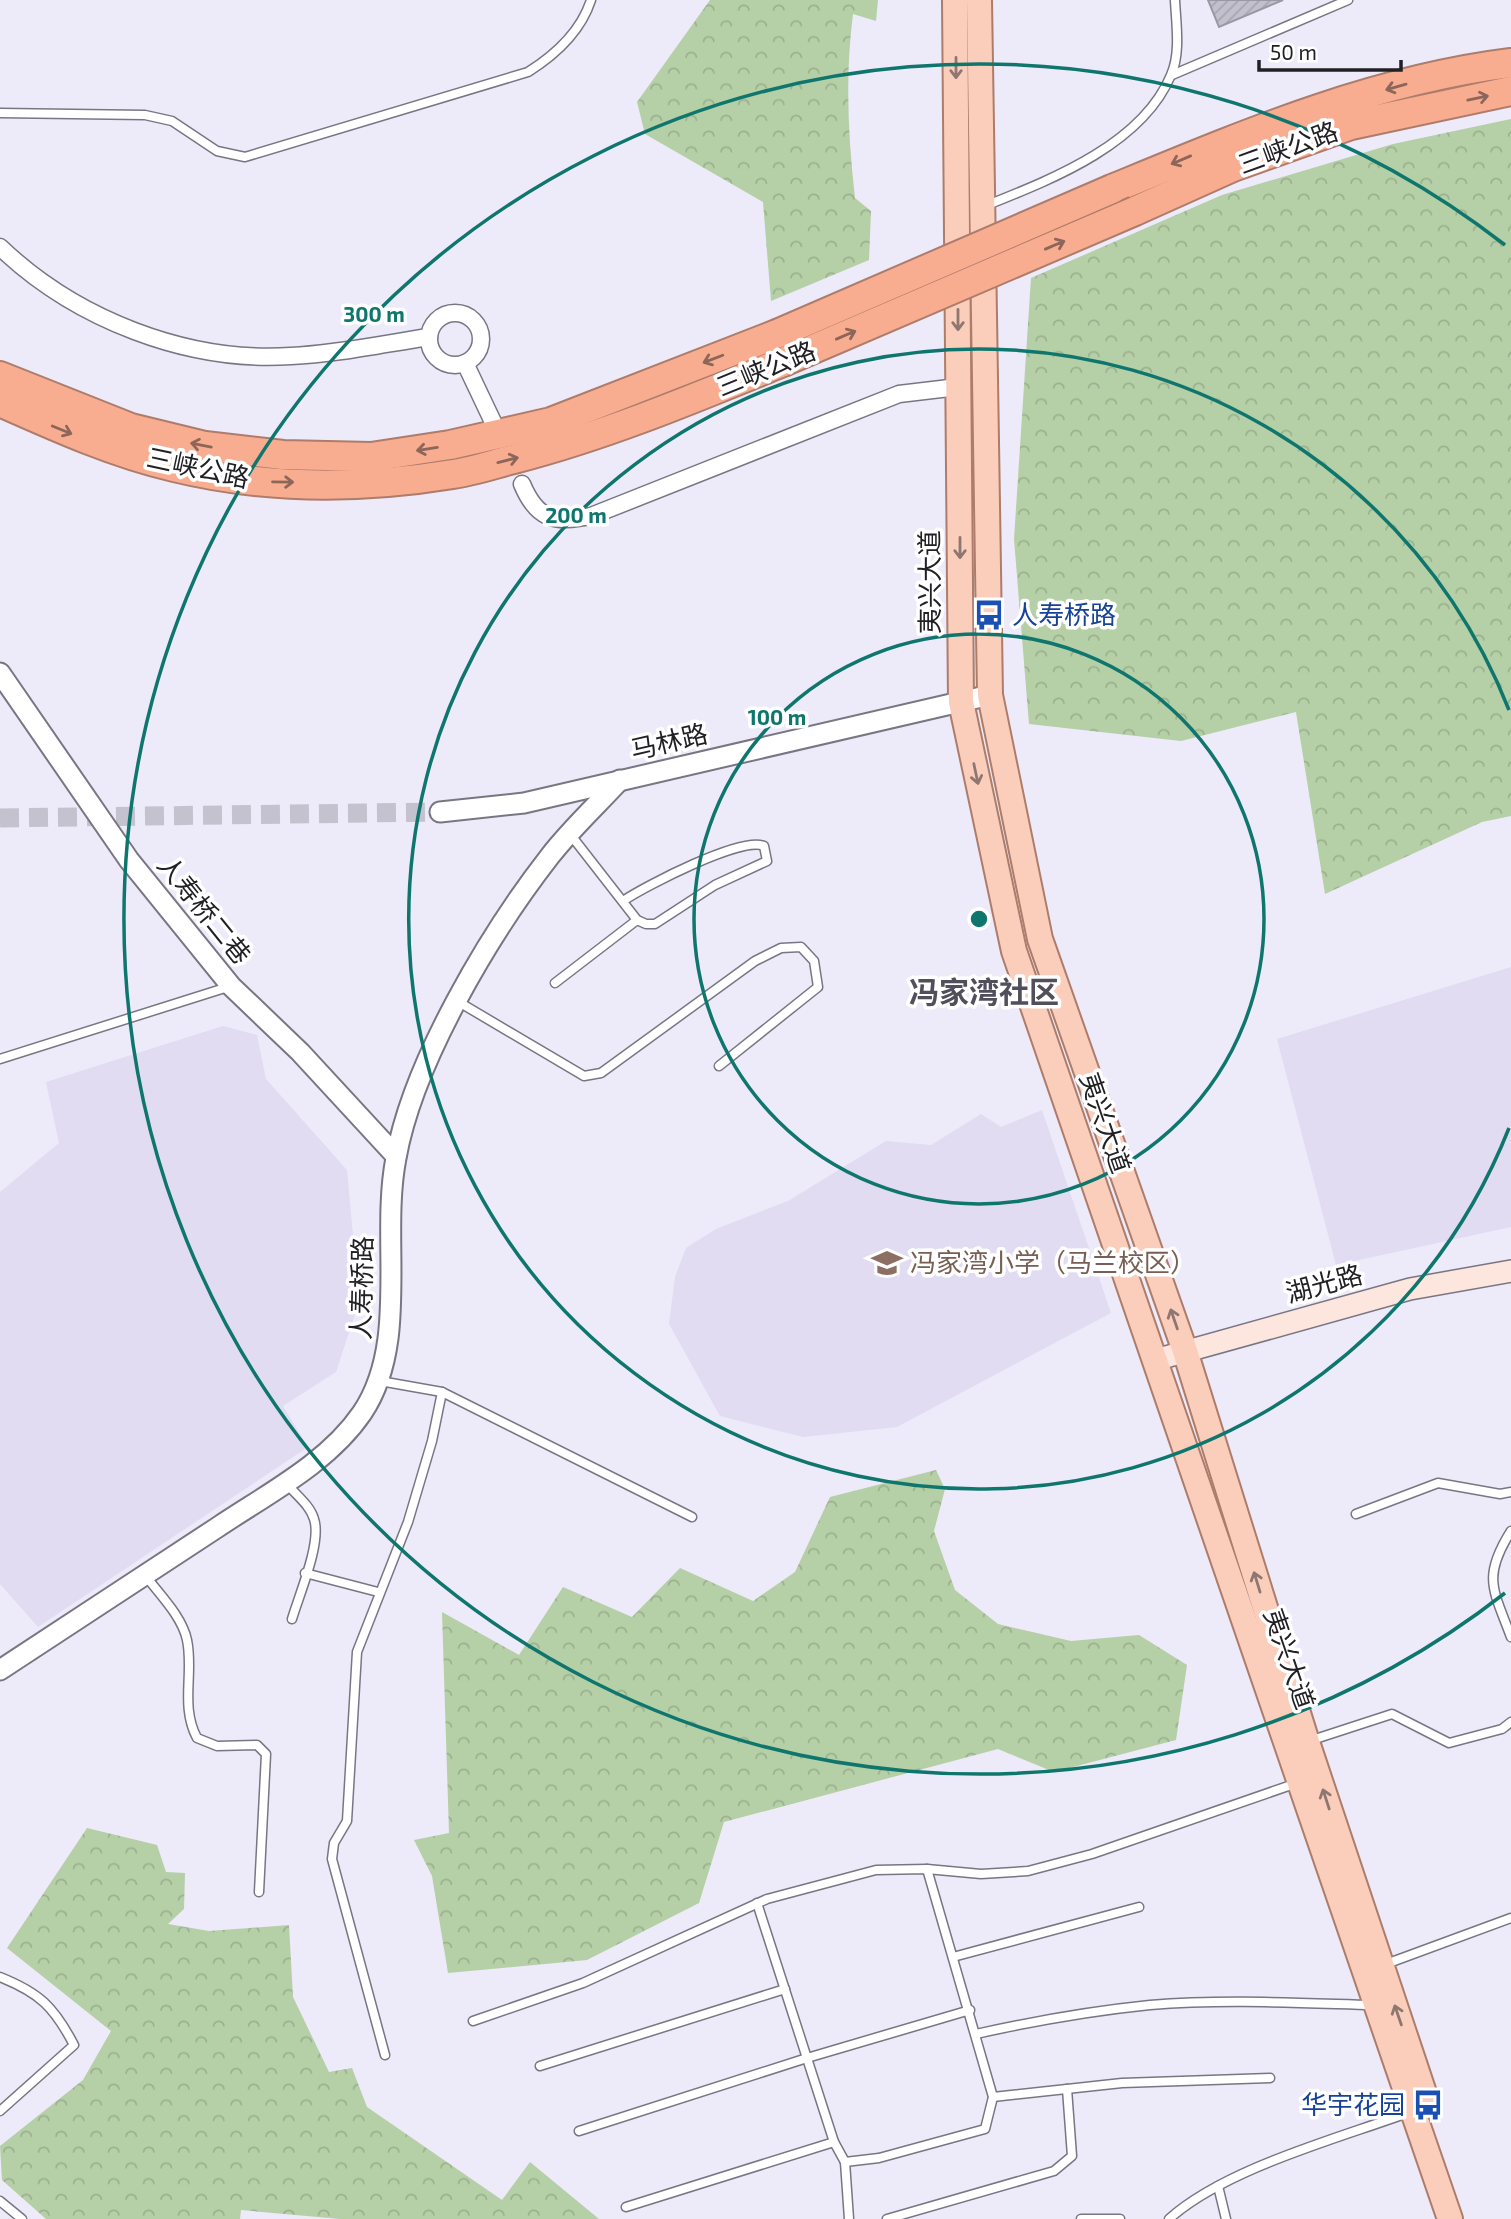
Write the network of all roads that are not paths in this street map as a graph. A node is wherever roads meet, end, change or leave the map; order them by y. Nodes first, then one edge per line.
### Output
1 (591, 0) edge
2 (955, 0) edge
3 (979, 0) edge
4 (1175, 0) edge
5 (1348, 0) edge
6 (1511, 63) edge
7 (1172, 75) junction
8 (1511, 91) edge
9 (0, 113) edge
10 (983, 207) junction
11 (0, 247) edge
12 (429, 337) junction
13 (465, 363) junction
14 (0, 376) edge
15 (958, 387) junction
16 (0, 402) edge
17 (493, 422) dead end
18 (522, 484) dead end
19 (0, 673) edge
20 (990, 695) junction
21 (961, 702) junction
22 (621, 780) junction
23 (440, 812) tunnel mouth
24 (570, 834) junction
25 (623, 901) junction
26 (637, 920) junction
27 (555, 983) dead end
28 (231, 986) junction
29 (457, 1001) junction
30 (0, 1059) edge
31 (719, 1066) dead end
32 (396, 1156) junction
33 (1511, 1271) edge
34 (1185, 1351) junction
35 (1155, 1360) junction
36 (380, 1381) junction
37 (442, 1392) junction
38 (285, 1482) junction
39 (1511, 1492) edge
40 (1356, 1514) dead end
41 (692, 1517) dead end
42 (1511, 1531) edge
43 (305, 1573) junction
44 (145, 1575) junction
45 (378, 1592) junction
46 (292, 1619) dead end
47 (1511, 1637) edge
48 (0, 1670) edge
49 (1511, 1722) edge
50 (1307, 1742) junction
51 (1300, 1782) junction
52 (927, 1869) junction
53 (259, 1892) dead end
54 (757, 1903) junction
55 (1139, 1907) dead end
56 (1511, 1918) edge
57 (953, 1957) junction
58 (1382, 1965) junction
59 (0, 1977) edge
60 (785, 1989) junction
61 (1377, 2006) junction
62 (970, 2010) junction
63 (473, 2021) dead end
64 (976, 2034) junction
65 (385, 2055) dead end
66 (807, 2058) junction
67 (540, 2066) dead end
68 (1270, 2078) dead end
69 (1067, 2089) junction
70 (993, 2097) junction
71 (0, 2111) edge
72 (1413, 2111) junction
73 (579, 2132) dead end
74 (834, 2142) junction
75 (845, 2162) junction
76 (1218, 2186) junction
77 (0, 2201) edge
78 (626, 2207) dead end
79 (22, 2219) edge
80 (849, 2219) edge
81 (887, 2219) edge
82 (1081, 2219) edge
83 (1120, 2219) edge
84 (1169, 2219) edge
85 (1226, 2219) edge
86 (1450, 2219) edge
87 (1467, 2219) edge

1 - 9 lane
2 -> 15 main road, 夷兴大道
3 - 10 main road, 夷兴大道
4 - 7 lane
5 - 7 lane
6 -> 14 highway, 三峡公路, bridge
7 - 10 lane
16 -> 8 highway, 三峡公路, bridge
10 - 20 main road, 夷兴大道
11 - 12 street
12 - 13 street
12 - 13 street
13 - 17 street
15 - 18 street
15 -> 21 main road, 夷兴大道
19 - 28 street, 人寿桥二巷
20 - 21 street, 马林路
34 -> 20 main road, 夷兴大道
21 - 22 street, 马林路
21 -> 35 main road, 夷兴大道
22 - 23 street, 马林路
22 - 24 street, 人寿桥路
24 - 25 lane
24 - 29 street, 人寿桥路
25 - 26 lane
25 - 26 lane
26 - 27 lane
28 - 30 lane
28 - 32 street, 人寿桥二巷
29 - 31 lane
29 - 32 street, 人寿桥路
32 - 36 street, 人寿桥路
33 - 34 main road, 湖光路
34 - 35 main road, 湖光路
50 -> 34 main road, 夷兴大道
35 - 51 main road, 夷兴大道
36 - 37 lane
36 - 38 street, 人寿桥路
37 - 41 lane
37 - 45 lane
38 - 43 lane
38 - 44 street, 人寿桥路
39 - 40 lane
42 - 47 lane
43 - 45 lane
43 - 46 lane
44 - 48 street, 人寿桥路
44 - 53 lane
45 - 65 lane
49 - 50 lane
58 -> 50 main road, 夷兴大道
51 - 52 lane
51 - 61 main road, 夷兴大道
52 - 54 lane
52 - 57 lane
54 - 60 lane
54 - 63 lane
55 - 57 lane
56 - 58 lane
57 - 62 lane
87 -> 58 main road, 夷兴大道
59 - 71 lane
60 - 66 lane
60 - 67 lane
61 - 64 lane
61 - 72 main road, 夷兴大道
62 - 64 lane
62 - 66 lane
64 - 70 lane
66 - 73 lane
66 - 74 lane
68 - 69 lane
69 - 70 lane
69 - 81 lane
70 - 75 lane
72 - 76 lane
72 - 86 main road, 夷兴大道
74 - 75 lane
74 - 78 lane
75 - 80 lane
76 - 84 lane
76 - 85 lane
77 - 79 lane
82 - 83 lane

